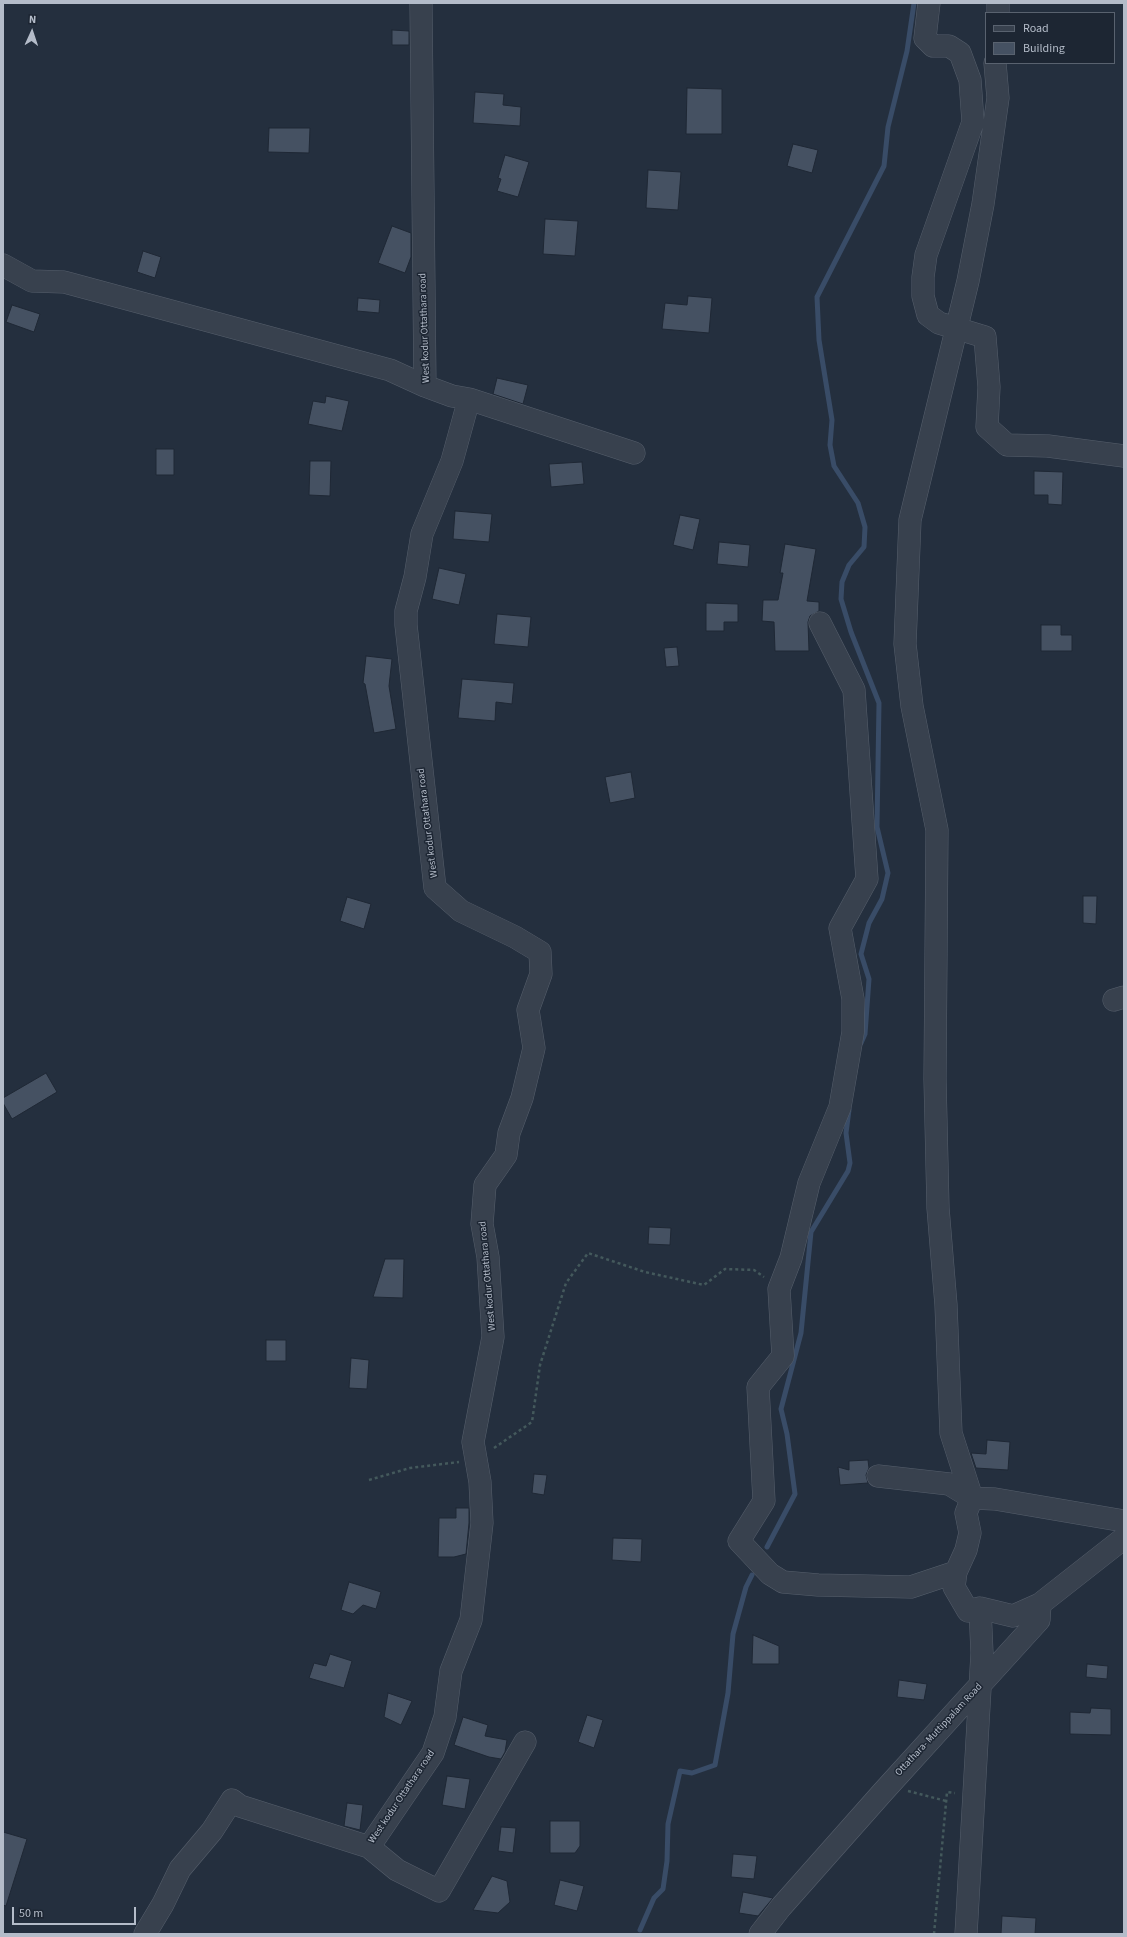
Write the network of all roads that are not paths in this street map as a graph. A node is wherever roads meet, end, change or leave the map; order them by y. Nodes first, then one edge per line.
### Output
1 (421, 3) edge
2 (929, 3) edge
3 (995, 64) edge
4 (3, 265) edge
5 (956, 328) junction
6 (425, 386) junction
7 (470, 399) junction
8 (634, 453) dead end
9 (1124, 456) edge
10 (820, 623) dead end
11 (878, 1476) dead end
12 (972, 1498) junction
13 (1124, 1521) edge
14 (1124, 1538) edge
15 (956, 1572) junction
16 (1040, 1604) junction
17 (980, 1608) junction
18 (980, 1686) junction
19 (525, 1742) dead end
20 (369, 1847) junction
21 (144, 1934) edge
22 (760, 1934) edge
23 (966, 1934) edge

1 - 6 street, West kodur Ottathara road
2 - 5 street
3 - 5 street
4 - 6 street
5 - 9 street
5 - 12 street
6 - 7 street, West kodur Ottathara road
7 - 8 street
7 - 20 street, West kodur Ottathara road
10 - 15 street
11 - 12 street
12 - 13 street
12 - 15 street
14 - 16 street
15 - 17 street
16 - 17 street
16 - 18 street, Ottathara- Muttippalam Road
17 - 18 street
18 - 22 street, Ottathara- Muttippalam Road
18 - 23 street
19 - 20 street
20 - 21 street, West kodur Ottathara road

